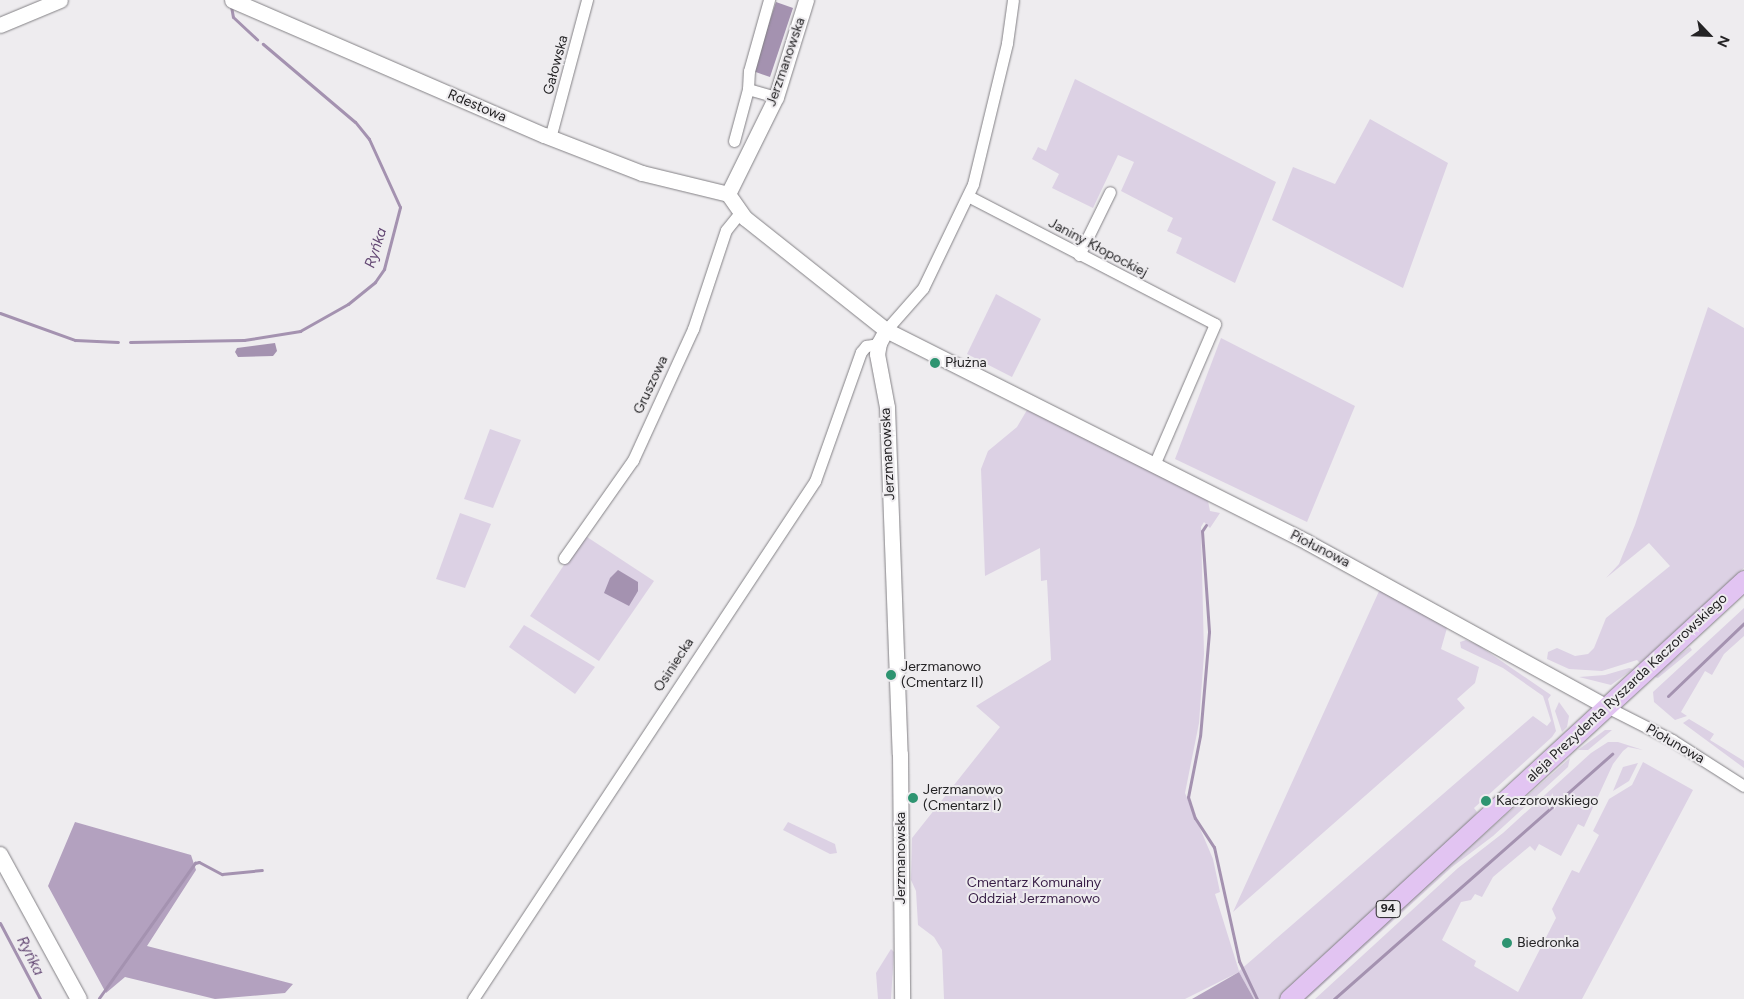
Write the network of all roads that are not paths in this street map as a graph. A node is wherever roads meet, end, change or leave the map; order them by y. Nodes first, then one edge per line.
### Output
1 (60, 0) edge
2 (232, 0) edge
3 (587, 0) edge
4 (769, 0) edge
5 (806, 0) edge
6 (1013, 0) edge
7 (0, 24) edge
8 (748, 89) junction
9 (776, 97) junction
10 (550, 138) junction
11 (734, 141) dead end
12 (1110, 192) dead end
13 (728, 194) junction
14 (968, 196) junction
15 (740, 213) junction
16 (1079, 255) junction
17 (886, 330) junction
18 (878, 344) junction
19 (1154, 465) junction
20 (564, 558) dead end
21 (1744, 580) edge
22 (1607, 706) junction
23 (1744, 786) edge
24 (0, 855) edge
25 (79, 999) edge
26 (474, 999) edge
27 (902, 999) edge
28 (1289, 999) edge

1 - 7 street
2 - 10 street, Rdestowa
3 - 10 street, Gałowska
4 - 8 street
5 - 9 street, Jerzmanowska
6 - 14 street
8 - 9 street
8 - 11 street
9 - 13 street, Jerzmanowska
10 - 13 street, Rdestowa
12 - 16 street
13 - 15 street
14 - 16 street, Janiny Kłopockiej
14 - 17 street
15 - 17 street
15 - 20 street, Gruszowa
16 - 19 street, Janiny Kłopockiej
17 - 18 street
17 - 19 street, Piołunowa
18 - 26 street, Osiniecka
18 - 27 street, Jerzmanowska
19 - 22 street, Piołunowa
21 - 22 main road, aleja Prezydenta Ryszarda Kaczorowskiego / 94
22 - 23 street, Piołunowa
22 - 28 main road, aleja Prezydenta Ryszarda Kaczorowskiego / 94
24 - 25 main road

